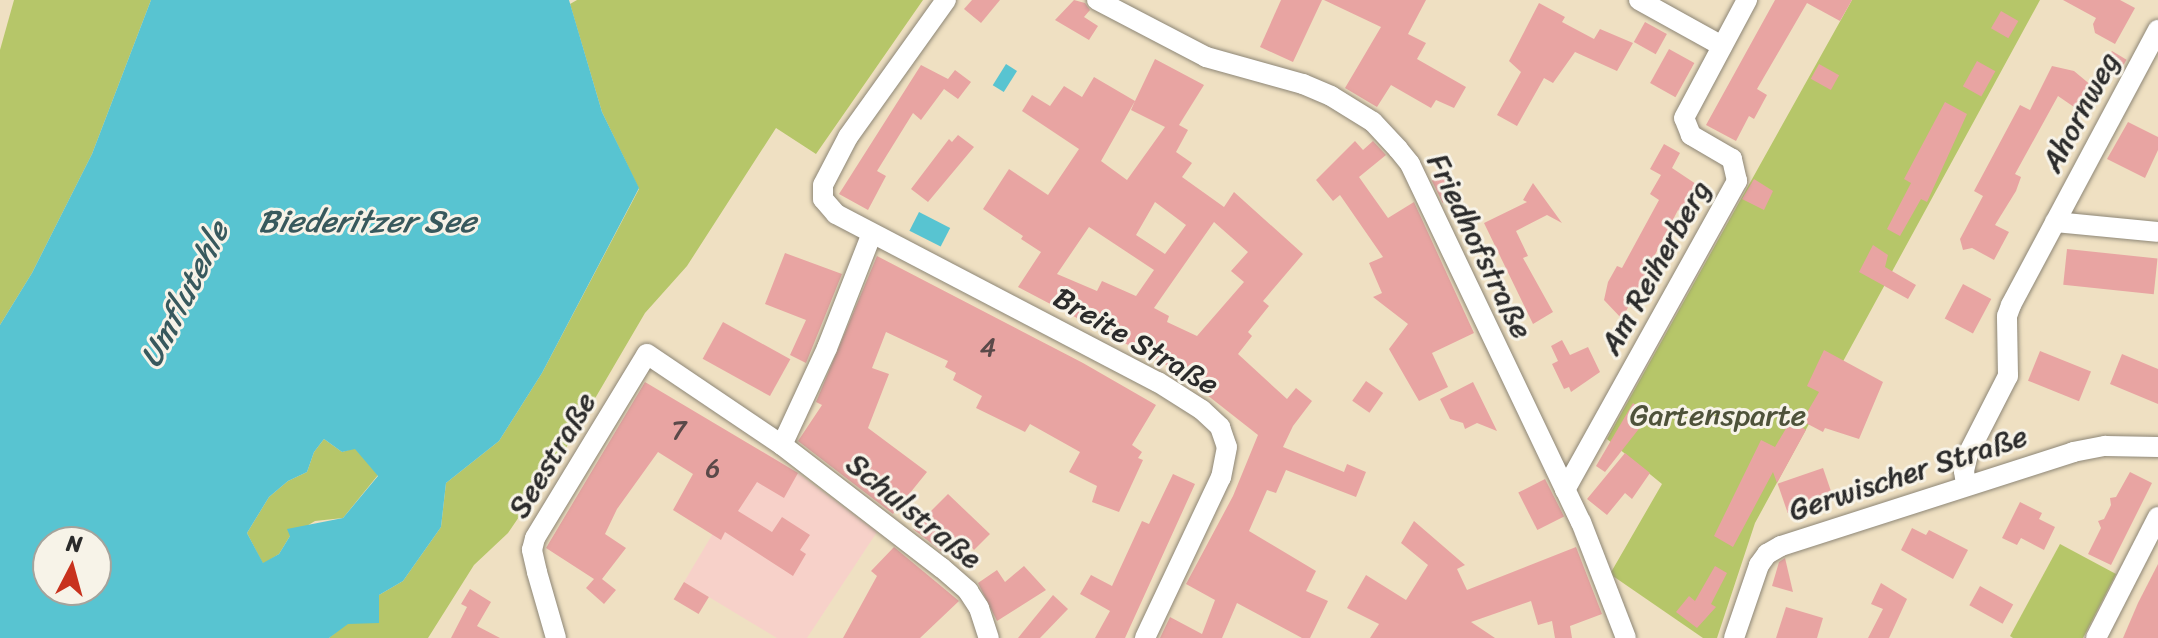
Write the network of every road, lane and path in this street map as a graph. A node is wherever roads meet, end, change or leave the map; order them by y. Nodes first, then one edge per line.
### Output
1 (946, 0) edge
2 (1097, 0) edge
3 (1639, 0) edge
4 (1747, 0) edge
5 (2158, 30) edge
6 (1722, 46) junction
7 (2055, 222) junction
8 (2158, 232) edge
9 (872, 233) junction
10 (647, 354) joint
11 (782, 445) junction
12 (2158, 447) edge
13 (1966, 484) junction
14 (1565, 490) junction
15 (2158, 517) edge
16 (556, 638) edge
17 (989, 638) edge
18 (1145, 638) edge
19 (1626, 638) edge
20 (1734, 638) edge
21 (2096, 638) edge

1 - 9 street, Breite Straße
2 - 14 street, Friedhofstraße
3 - 6 street
4 - 6 street, Am Reiherberg
5 - 7 street, Ahornweg
6 - 14 street, Am Reiherberg
7 - 8 street, Ahornweg
7 - 13 street, Ahornweg
9 - 11 street
9 - 18 street, Breite Straße
10 - 11 street, Schulstraße
10 - 16 street, Seestraße
11 - 17 street, Schulstraße
12 - 13 street, Gerwischer Straße
13 - 20 street, Gerwischer Straße
14 - 19 street, Friedhofstraße
15 - 21 street

